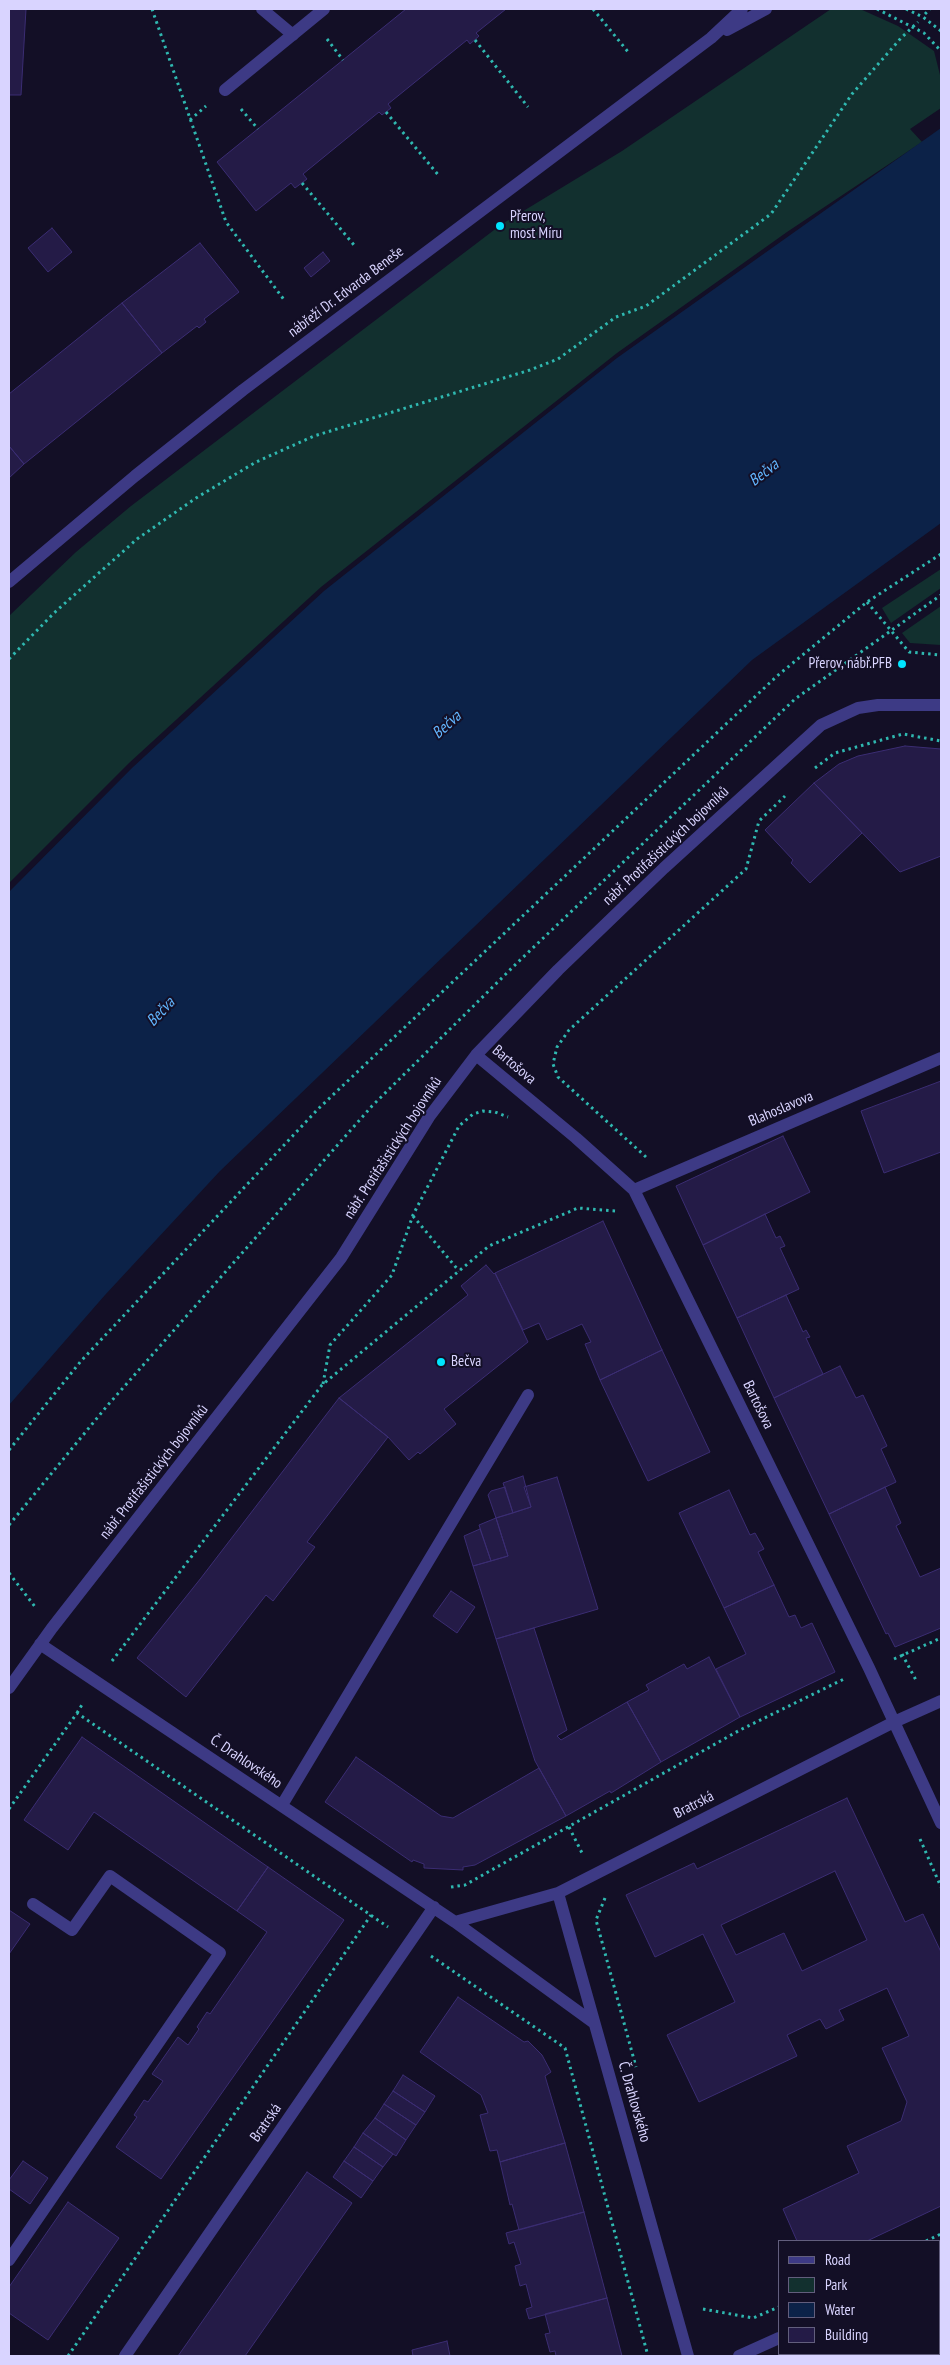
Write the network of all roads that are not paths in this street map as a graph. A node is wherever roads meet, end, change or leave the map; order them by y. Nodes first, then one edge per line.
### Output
1 (262, 9) edge
2 (324, 9) edge
3 (742, 9) edge
4 (766, 9) edge
5 (293, 35) junction
6 (711, 38) junction
7 (225, 90) dead end
8 (9, 582) edge
9 (941, 705) edge
10 (476, 1055) junction
11 (941, 1058) edge
12 (634, 1190) junction
13 (528, 1395) dead end
14 (40, 1644) junction
15 (9, 1688) edge
16 (941, 1701) edge
17 (894, 1722) junction
18 (282, 1805) junction
19 (941, 1823) edge
20 (558, 1892) junction
21 (33, 1904) dead end
22 (434, 1907) junction
23 (455, 1922) junction
24 (594, 2023) junction
25 (9, 2260) edge
26 (778, 2338) edge
27 (125, 2356) edge
28 (688, 2356) edge
29 (739, 2356) edge

1 - 5 street
2 - 5 street
3 - 6 street, nábřeží Dr. Edvarda Beneše
4 - 6 street, nábřeží Dr. Edvarda Beneše
5 - 7 street
6 - 8 street, nábřeží Dr. Edvarda Beneše
9 - 10 street, nábř. Protifašistických bojovníků
10 - 12 street, Bartošova
10 - 14 street, nábř. Protifašistických bojovníků
11 - 12 street, Blahoslavova
12 - 17 street, Bartošova
13 - 18 street
14 - 15 street, nábř. Protifašistických bojovníků
14 - 18 street, Č. Drahlovského
16 - 17 street, Bratrská
17 - 19 street, Bartošova
17 - 20 street, Bratrská
18 - 22 street, Č. Drahlovského
20 - 23 street, Bratrská
20 - 24 street, Č. Drahlovského
21 - 25 street
22 - 23 street, Č. Drahlovského
22 - 27 street, Bratrská
23 - 24 street
24 - 28 street, Č. Drahlovského
26 - 29 street

